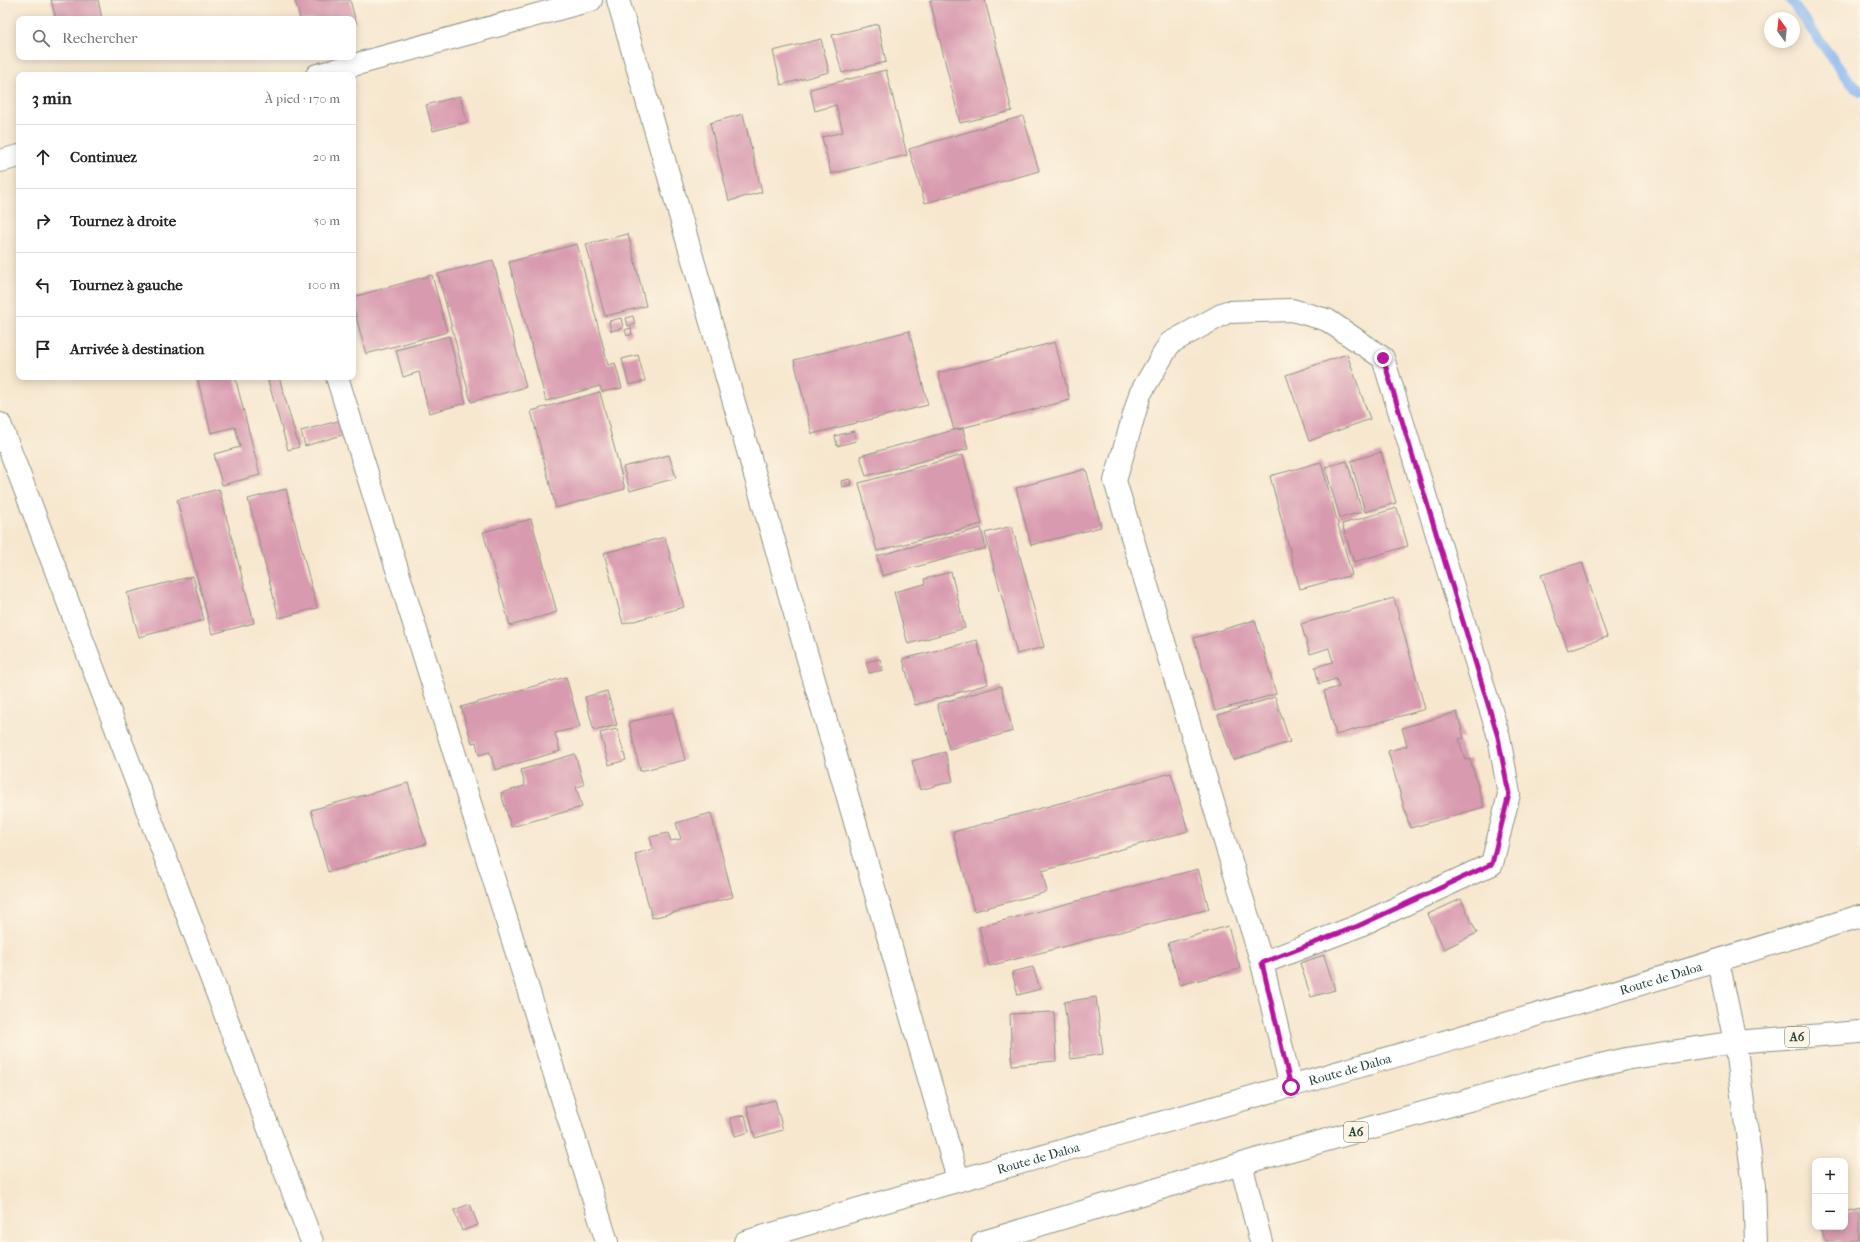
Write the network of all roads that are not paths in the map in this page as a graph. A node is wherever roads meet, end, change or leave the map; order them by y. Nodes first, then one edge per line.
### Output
1 (591, 0) edge
2 (618, 0) edge
3 (328, 72) edge
4 (16, 157) edge
5 (0, 161) edge
6 (338, 380) edge
7 (0, 424) edge
8 (1860, 916) edge
9 (1718, 961) junction
10 (1262, 963) junction
11 (1860, 1032) edge
12 (1735, 1042) junction
13 (1291, 1087) junction
14 (1241, 1164) junction
15 (958, 1179) junction
16 (312, 1242) edge
17 (607, 1242) edge
18 (745, 1242) edge
19 (983, 1242) edge
20 (1261, 1242) edge
21 (1756, 1242) edge

1 - 3 main road
2 - 15 main road
4 - 5 main road
6 - 17 main road
7 - 16 main road
8 - 9 main road, Route de Daloa
9 - 12 main road
9 - 13 main road, Route de Daloa
10 - 10 main road
10 - 13 main road
11 - 12 main road, A6
12 - 14 main road, A6
12 - 21 main road
13 - 15 main road, Route de Daloa
14 - 19 main road, A6
14 - 20 main road
15 - 18 main road, Route de Daloa

